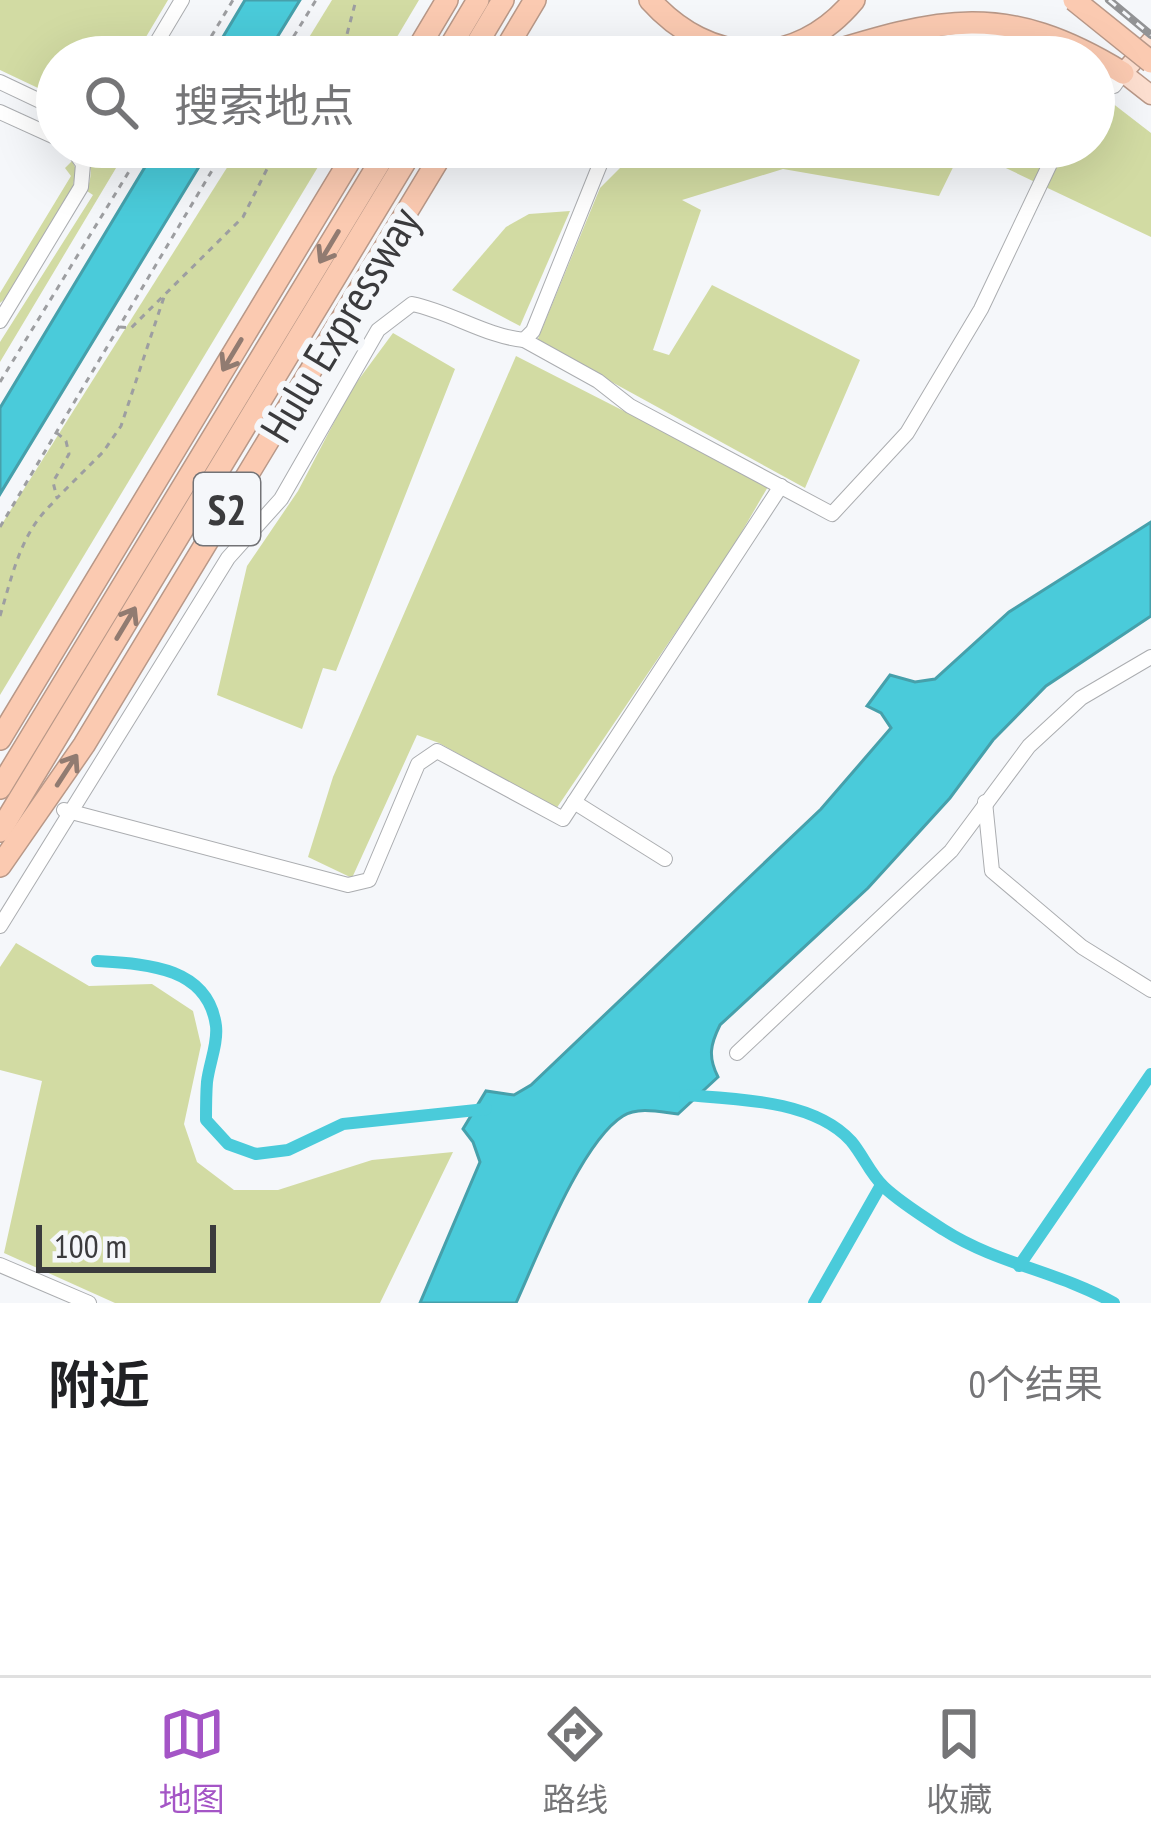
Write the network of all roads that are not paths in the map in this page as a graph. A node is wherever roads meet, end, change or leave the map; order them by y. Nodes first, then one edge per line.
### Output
1 (182, 0) edge
2 (436, 0) edge
3 (447, 0) edge
4 (478, 0) edge
5 (503, 0) edge
6 (535, 0) edge
7 (650, 0) edge
8 (854, 0) edge
9 (1074, 0) edge
10 (161, 36) edge
11 (419, 36) edge
12 (423, 36) edge
13 (457, 36) edge
14 (482, 36) edge
15 (514, 36) edge
16 (692, 36) edge
17 (811, 36) edge
18 (883, 36) edge
19 (1057, 36) edge
20 (1151, 41) edge
21 (1151, 62) edge
22 (1115, 68) edge
23 (1124, 74) junction
24 (0, 82) edge
25 (1115, 85) edge
26 (1151, 95) edge
27 (36, 99) edge
28 (0, 112) edge
29 (36, 128) edge
30 (83, 168) edge
31 (345, 168) edge
32 (376, 168) edge
33 (401, 168) edge
34 (433, 168) edge
35 (445, 168) edge
36 (599, 168) edge
37 (1048, 168) edge
38 (0, 322) edge
39 (524, 340) junction
40 (299, 389) junction
41 (781, 486) junction
42 (1151, 657) edge
43 (0, 740) edge
44 (0, 788) edge
45 (574, 802) junction
46 (985, 802) junction
47 (68, 813) junction
48 (0, 831) edge
49 (665, 859) dead end
50 (0, 866) edge
51 (0, 926) edge
52 (1151, 990) edge
53 (737, 1053) dead end
54 (0, 1265) edge
55 (89, 1303) edge

1 - 10 street
2 - 11 highway
3 - 12 highway
4 - 13 highway
5 - 14 highway
6 - 15 highway
7 - 16 highway
8 - 17 highway
9 - 21 highway, bridge
18 - 19 highway
20 - 23 main road
22 - 23 highway
23 - 25 street
23 - 26 main road
24 - 27 street
28 - 29 street
30 - 38 street
31 -> 43 highway, Hulu Expressway / S2
32 -> 44 highway, Hulu Expressway / S2
48 -> 33 highway, Hulu Expressway / S2
34 - 40 highway, Hulu Expressway / S2
35 - 40 highway
36 - 39 street
37 - 41 street
39 - 41 street
39 - 47 street
50 -> 40 highway, Hulu Expressway / S2
41 - 45 street
42 - 46 street
45 - 47 street
45 - 49 street
46 - 52 street
46 - 53 street
47 - 51 street
54 - 55 street

